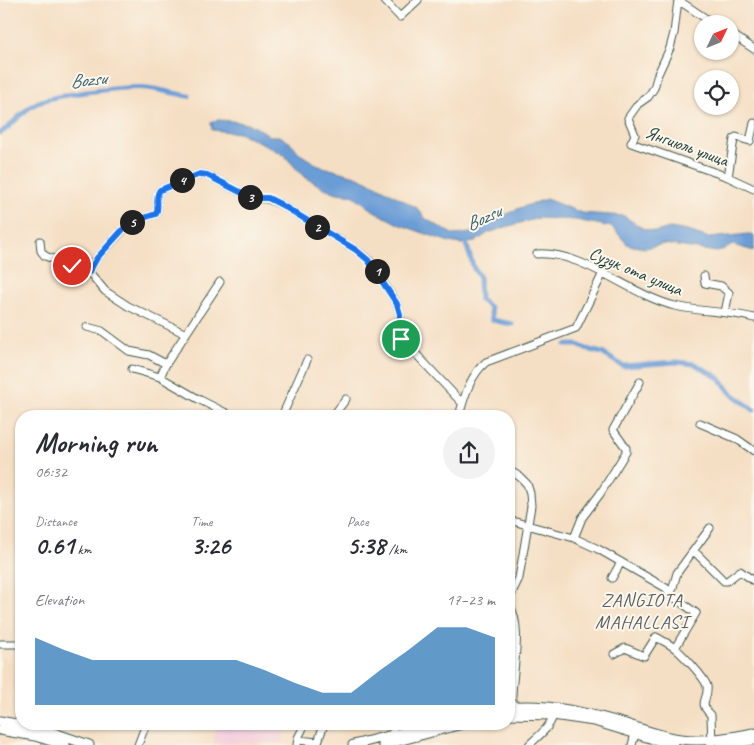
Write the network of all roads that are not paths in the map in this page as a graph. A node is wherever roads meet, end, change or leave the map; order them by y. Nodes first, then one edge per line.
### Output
1 (384, 0) edge
2 (418, 0) edge
3 (678, 0) edge
4 (700, 15) edge
5 (739, 39) edge
6 (754, 49) edge
7 (754, 123) edge
8 (728, 177) junction
9 (754, 188) edge
10 (40, 241) dead end
11 (537, 254) dead end
12 (89, 272) junction
13 (603, 273) junction
14 (704, 276) dead end
15 (220, 282) dead end
16 (725, 312) junction
17 (754, 318) edge
18 (86, 327) dead end
19 (186, 334) junction
20 (307, 360) dead end
21 (166, 364) junction
22 (132, 369) dead end
23 (160, 377) junction
24 (640, 382) dead end
25 (346, 399) dead end
26 (462, 403) junction
27 (220, 410) edge
28 (285, 410) edge
29 (338, 410) edge
30 (460, 410) edge
31 (700, 423) dead end
32 (754, 451) edge
33 (515, 474) edge
34 (515, 522) edge
35 (527, 525) junction
36 (710, 528) dead end
37 (574, 538) junction
38 (694, 551) junction
39 (621, 562) junction
40 (612, 578) dead end
41 (754, 581) edge
42 (515, 586) edge
43 (671, 594) junction
44 (515, 619) edge
45 (0, 644) edge
46 (15, 644) edge
47 (674, 648) junction
48 (515, 650) edge
49 (614, 654) dead end
50 (515, 709) edge
51 (515, 710) edge
52 (553, 715) junction
53 (0, 721) edge
54 (15, 724) edge
55 (0, 730) edge
56 (42, 730) edge
57 (144, 730) edge
58 (302, 730) edge
59 (322, 730) edge
60 (393, 730) edge
61 (412, 730) edge
62 (439, 730) edge
63 (754, 733) edge
64 (635, 734) junction
65 (393, 735) junction
66 (754, 740) edge
67 (297, 742) edge
68 (712, 742) edge
69 (65, 745) edge
70 (88, 745) edge
71 (138, 745) edge
72 (353, 745) edge
73 (383, 745) edge
74 (529, 745) edge
75 (632, 745) edge
76 (673, 745) edge
77 (720, 745) edge

1 - 2 street
3 - 4 street
3 - 8 street, Янгиюль улица
5 - 6 street
7 - 8 street
8 - 9 street, Янгиюль улица
10 - 12 street
11 - 13 street, Сузук ота улица
12 - 19 street
12 - 26 street
13 - 16 street, Сузук ота улица
13 - 26 street
14 - 16 street
15 - 19 street
16 - 17 street, Сузук ота улица
18 - 21 street
19 - 21 street
20 - 28 street
21 - 23 street
22 - 23 street
23 - 27 street
24 - 37 street
25 - 29 street
26 - 30 street
31 - 32 street
33 - 35 street
34 - 35 street
35 - 37 street
35 - 42 street
36 - 38 street
37 - 39 street
38 - 41 street
38 - 43 street
39 - 40 street
39 - 43 street
43 - 47 street
44 - 48 street
45 - 46 street
47 - 49 street
47 - 68 street
50 - 68 main road
51 - 52 main road
52 - 64 main road
52 - 74 street
53 - 54 main road
55 - 69 main road
56 - 70 main road
57 - 71 street
58 - 67 street
59 - 67 street
60 - 65 street
61 - 65 main road
62 - 73 main road
63 - 68 main road
64 - 75 street
64 - 76 main road
65 - 72 main road
66 - 77 main road

